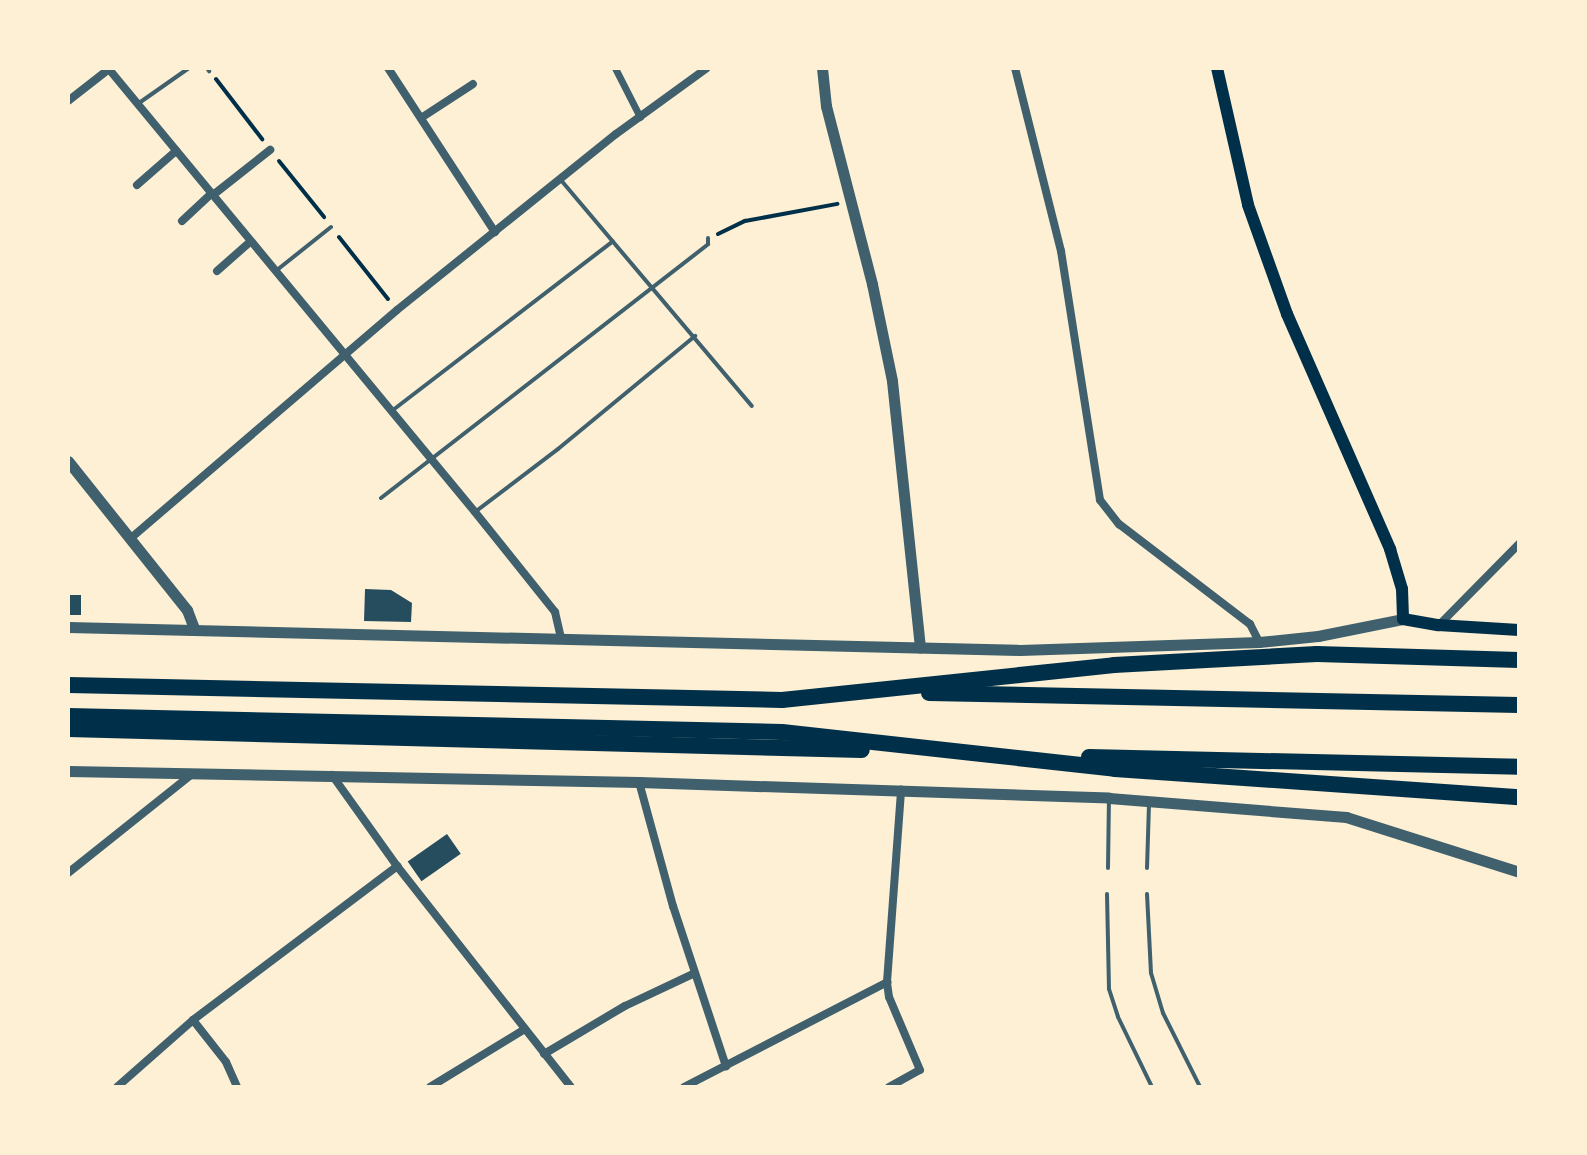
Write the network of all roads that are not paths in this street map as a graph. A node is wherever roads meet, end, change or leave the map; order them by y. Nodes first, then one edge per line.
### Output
1 (388, 68) edge
2 (615, 68) edge
3 (707, 68) edge
4 (822, 68) edge
5 (1015, 68) edge
6 (1217, 68) edge
7 (108, 69) edge
8 (187, 69) edge
9 (473, 84) dead end
10 (68, 101) edge
11 (137, 104) junction
12 (640, 117) junction
13 (421, 118) junction
14 (270, 150) road end
15 (176, 151) junction
16 (560, 179) junction
17 (137, 185) dead end
18 (212, 194) junction
19 (182, 221) dead end
20 (331, 227) road end
21 (495, 232) junction
22 (708, 238) road end
23 (251, 241) junction
24 (613, 241) junction
25 (217, 271) dead end
26 (276, 271) junction
27 (651, 287) junction
28 (695, 336) junction
29 (345, 354) junction
30 (752, 406) dead end
31 (392, 411) junction
32 (431, 458) junction
33 (68, 461) edge
34 (381, 498) dead end
35 (475, 512) junction
36 (131, 538) junction
37 (1519, 544) edge
38 (1403, 619) junction
39 (1438, 625) junction
40 (68, 627) edge
41 (194, 628) junction
42 (1519, 630) edge
43 (561, 637) junction
44 (1259, 642) junction
45 (920, 648) junction
46 (1519, 660) edge
47 (68, 675) edge
48 (68, 685) edge
49 (1519, 705) edge
50 (68, 716) edge
51 (68, 729) edge
52 (1519, 767) edge
53 (68, 771) edge
54 (192, 774) junction
55 (331, 774) junction
56 (639, 782) junction
57 (901, 790) junction
58 (1519, 797) edge
59 (1109, 798) junction
60 (1149, 801) junction
61 (397, 866) junction
62 (1108, 868) dead end
63 (1147, 868) dead end
64 (1519, 872) edge
65 (68, 873) edge
66 (1107, 894) dead end
67 (1147, 894) dead end
68 (695, 973) junction
69 (887, 982) junction
70 (193, 1020) junction
71 (525, 1029) junction
72 (544, 1054) junction
73 (726, 1066) junction
74 (117, 1087) edge
75 (237, 1087) edge
76 (430, 1087) edge
77 (571, 1087) edge
78 (684, 1087) edge
79 (889, 1087) edge
80 (1152, 1087) edge
81 (1200, 1087) edge

1 - 13 street
2 - 12 street
3 - 12 street
4 - 45 street
5 - 44 street
6 - 38 main road
7 - 10 street
7 - 11 street
8 - 11 lane
9 - 13 street
11 - 15 street
12 - 16 street
13 - 21 street
14 - 18 street
15 - 17 street
15 - 18 street
16 - 21 street
16 - 24 lane
18 - 19 street
18 - 23 street
20 - 26 lane
21 - 29 street
22 - 27 lane
23 - 25 street
23 - 26 street
24 - 27 lane
24 - 31 lane
26 - 29 street
27 - 28 lane
27 - 32 lane
28 - 30 lane
28 - 35 lane
29 - 31 street
29 - 36 street
31 - 32 street
32 - 34 lane
32 - 35 street
33 - 36 street
35 - 43 street
36 - 41 street
37 - 39 street
38 - 39 main road
38 - 44 street
39 - 42 main road
40 - 41 street
41 - 43 street
43 - 45 street
44 - 45 street
46 - 48 highway
47 - 49 highway
50 - 58 highway
51 - 52 highway
53 - 54 street
54 - 55 street
54 - 65 street
55 - 56 street
55 - 61 street
56 - 57 street
56 - 68 street
57 - 59 street
57 - 69 street
59 - 60 street
59 - 62 lane
60 - 63 lane
60 - 64 street
61 - 70 street
61 - 71 street
66 - 80 lane
67 - 81 lane
68 - 72 street
68 - 73 street
69 - 73 street
69 - 79 street
70 - 74 street
70 - 75 street
71 - 72 street
71 - 76 street
72 - 77 street
73 - 78 street

